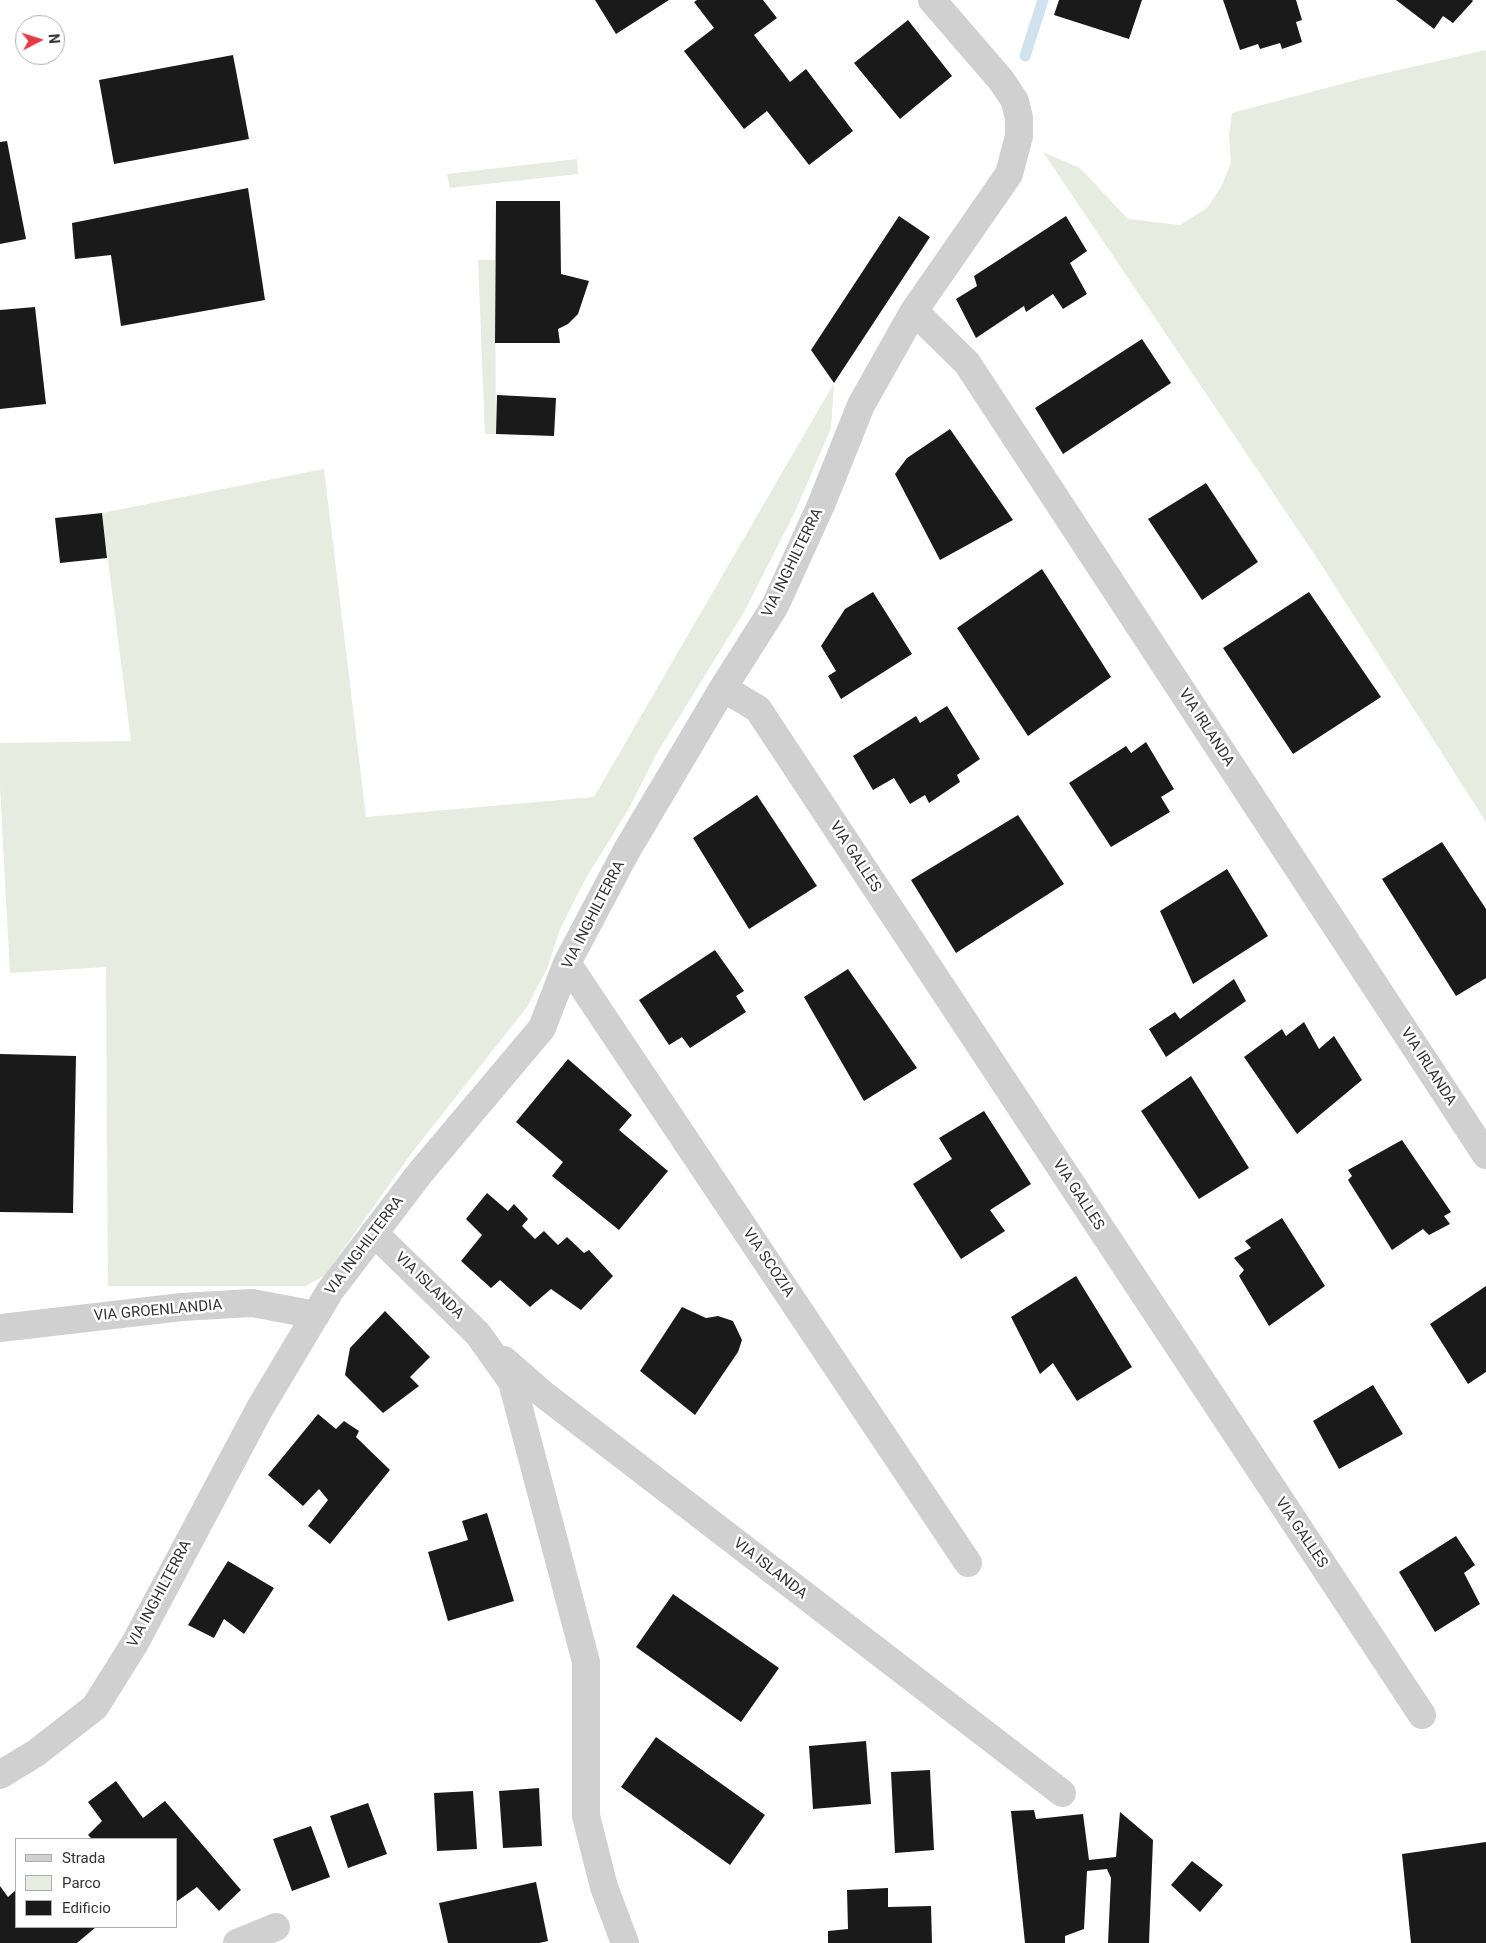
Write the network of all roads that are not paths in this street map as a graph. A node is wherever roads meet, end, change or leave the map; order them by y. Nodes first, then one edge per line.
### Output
1 (932, 0) edge
2 (914, 311) junction
3 (723, 688) junction
4 (567, 964) junction
5 (1486, 1155) edge
6 (374, 1233) junction
7 (316, 1315) junction
8 (0, 1328) edge
9 (482, 1340) junction
10 (968, 1563) dead end
11 (1422, 1715) dead end
12 (0, 1775) edge
13 (1062, 1793) dead end
14 (276, 1927) dead end
15 (237, 1943) edge
16 (625, 1943) edge

1 - 2 street, VIA INGHILTERRA
2 - 3 street, VIA INGHILTERRA
2 - 5 street, VIA IRLANDA
3 - 4 street, VIA INGHILTERRA
3 - 11 street, VIA GALLES
4 - 6 street, VIA INGHILTERRA
4 - 10 street, VIA SCOZIA
6 - 7 street, VIA INGHILTERRA
6 - 9 street, VIA ISLANDA
7 - 8 street, VIA GROENLANDIA
7 - 12 street, VIA INGHILTERRA
9 - 13 street, VIA ISLANDA
9 - 16 street, VIA ISLANDA
14 - 15 street

